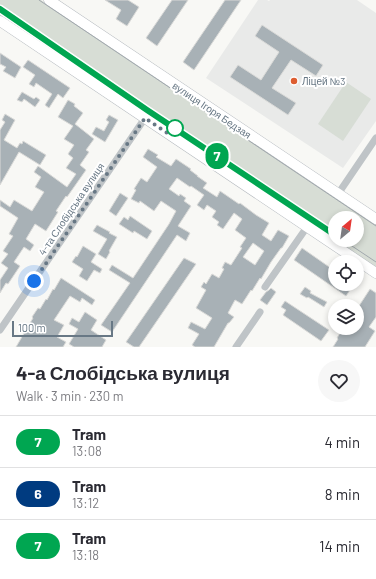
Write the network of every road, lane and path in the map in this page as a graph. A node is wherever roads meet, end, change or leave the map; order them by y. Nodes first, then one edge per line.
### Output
1 (49, 0) edge
2 (0, 21) edge
3 (145, 118) junction
4 (376, 138) edge
5 (338, 194) junction
6 (376, 219) edge
7 (307, 227) junction
8 (376, 273) edge
9 (266, 287) dead end
10 (260, 312) dead end
11 (0, 330) edge
12 (236, 347) edge

1 - 5 street, вулиця Ігоря Бедзая
2 - 3 street
3 - 7 street
3 - 11 street, 4-та Слобідська вулиця
4 - 5 street
5 - 6 street, вулиця Ігоря Бедзая
7 - 8 street
7 - 9 street
10 - 12 street

